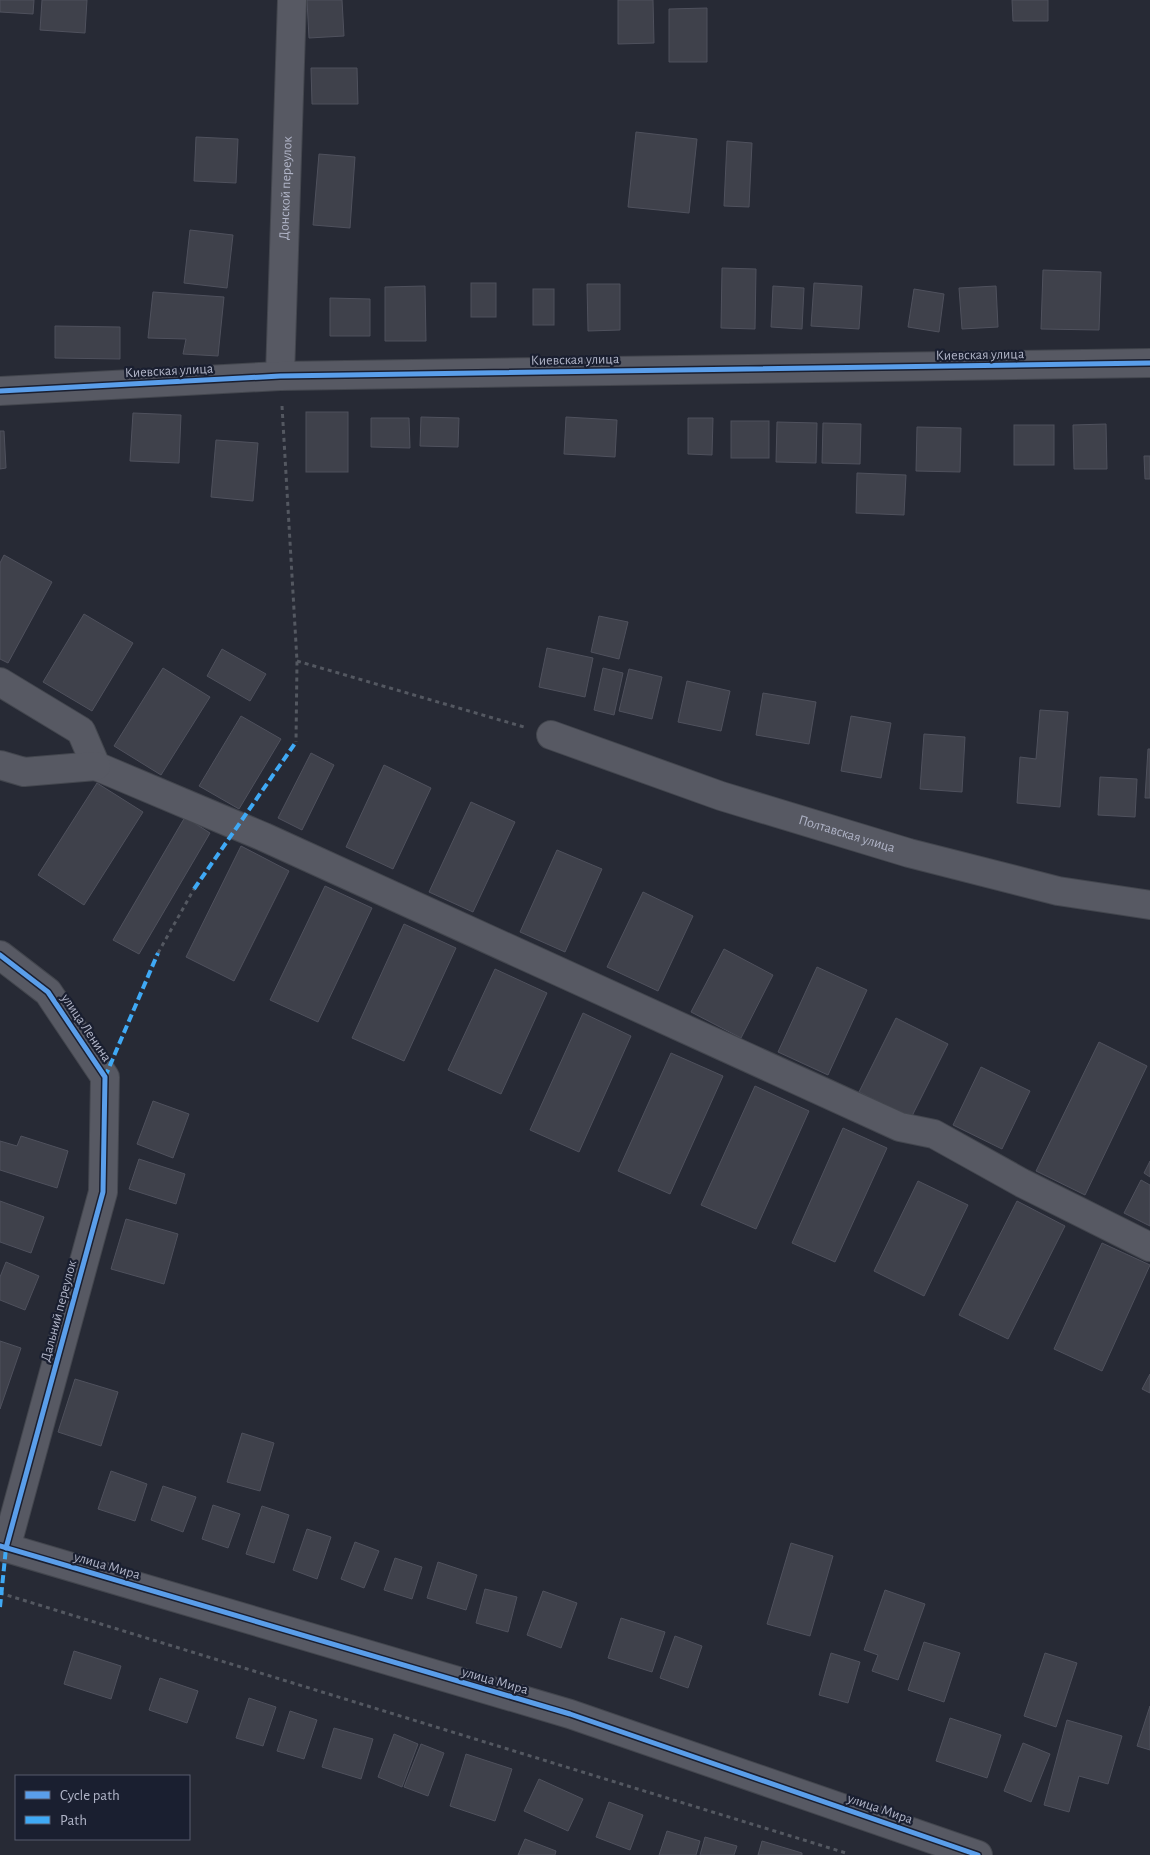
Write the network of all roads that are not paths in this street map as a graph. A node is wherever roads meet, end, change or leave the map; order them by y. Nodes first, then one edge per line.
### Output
1 (292, 0) edge
2 (1150, 363) edge
3 (280, 376) junction
4 (0, 391) edge
5 (0, 682) edge
6 (551, 735) road end
7 (0, 765) edge
8 (96, 766) junction
9 (1150, 905) edge
10 (0, 956) edge
11 (105, 1077) joint
12 (1150, 1247) edge
13 (3, 1547) edge
14 (978, 1855) edge

1 - 3 street, Донской переулок
2 - 3 street, Киевская улица
3 - 4 street, Киевская улица
5 - 8 street
6 - 9 street, Полтавская улица
7 - 8 street
8 - 12 street
10 - 11 street, улица Ленина
11 - 13 street, Дальний переулок
13 - 14 street, улица Мира

